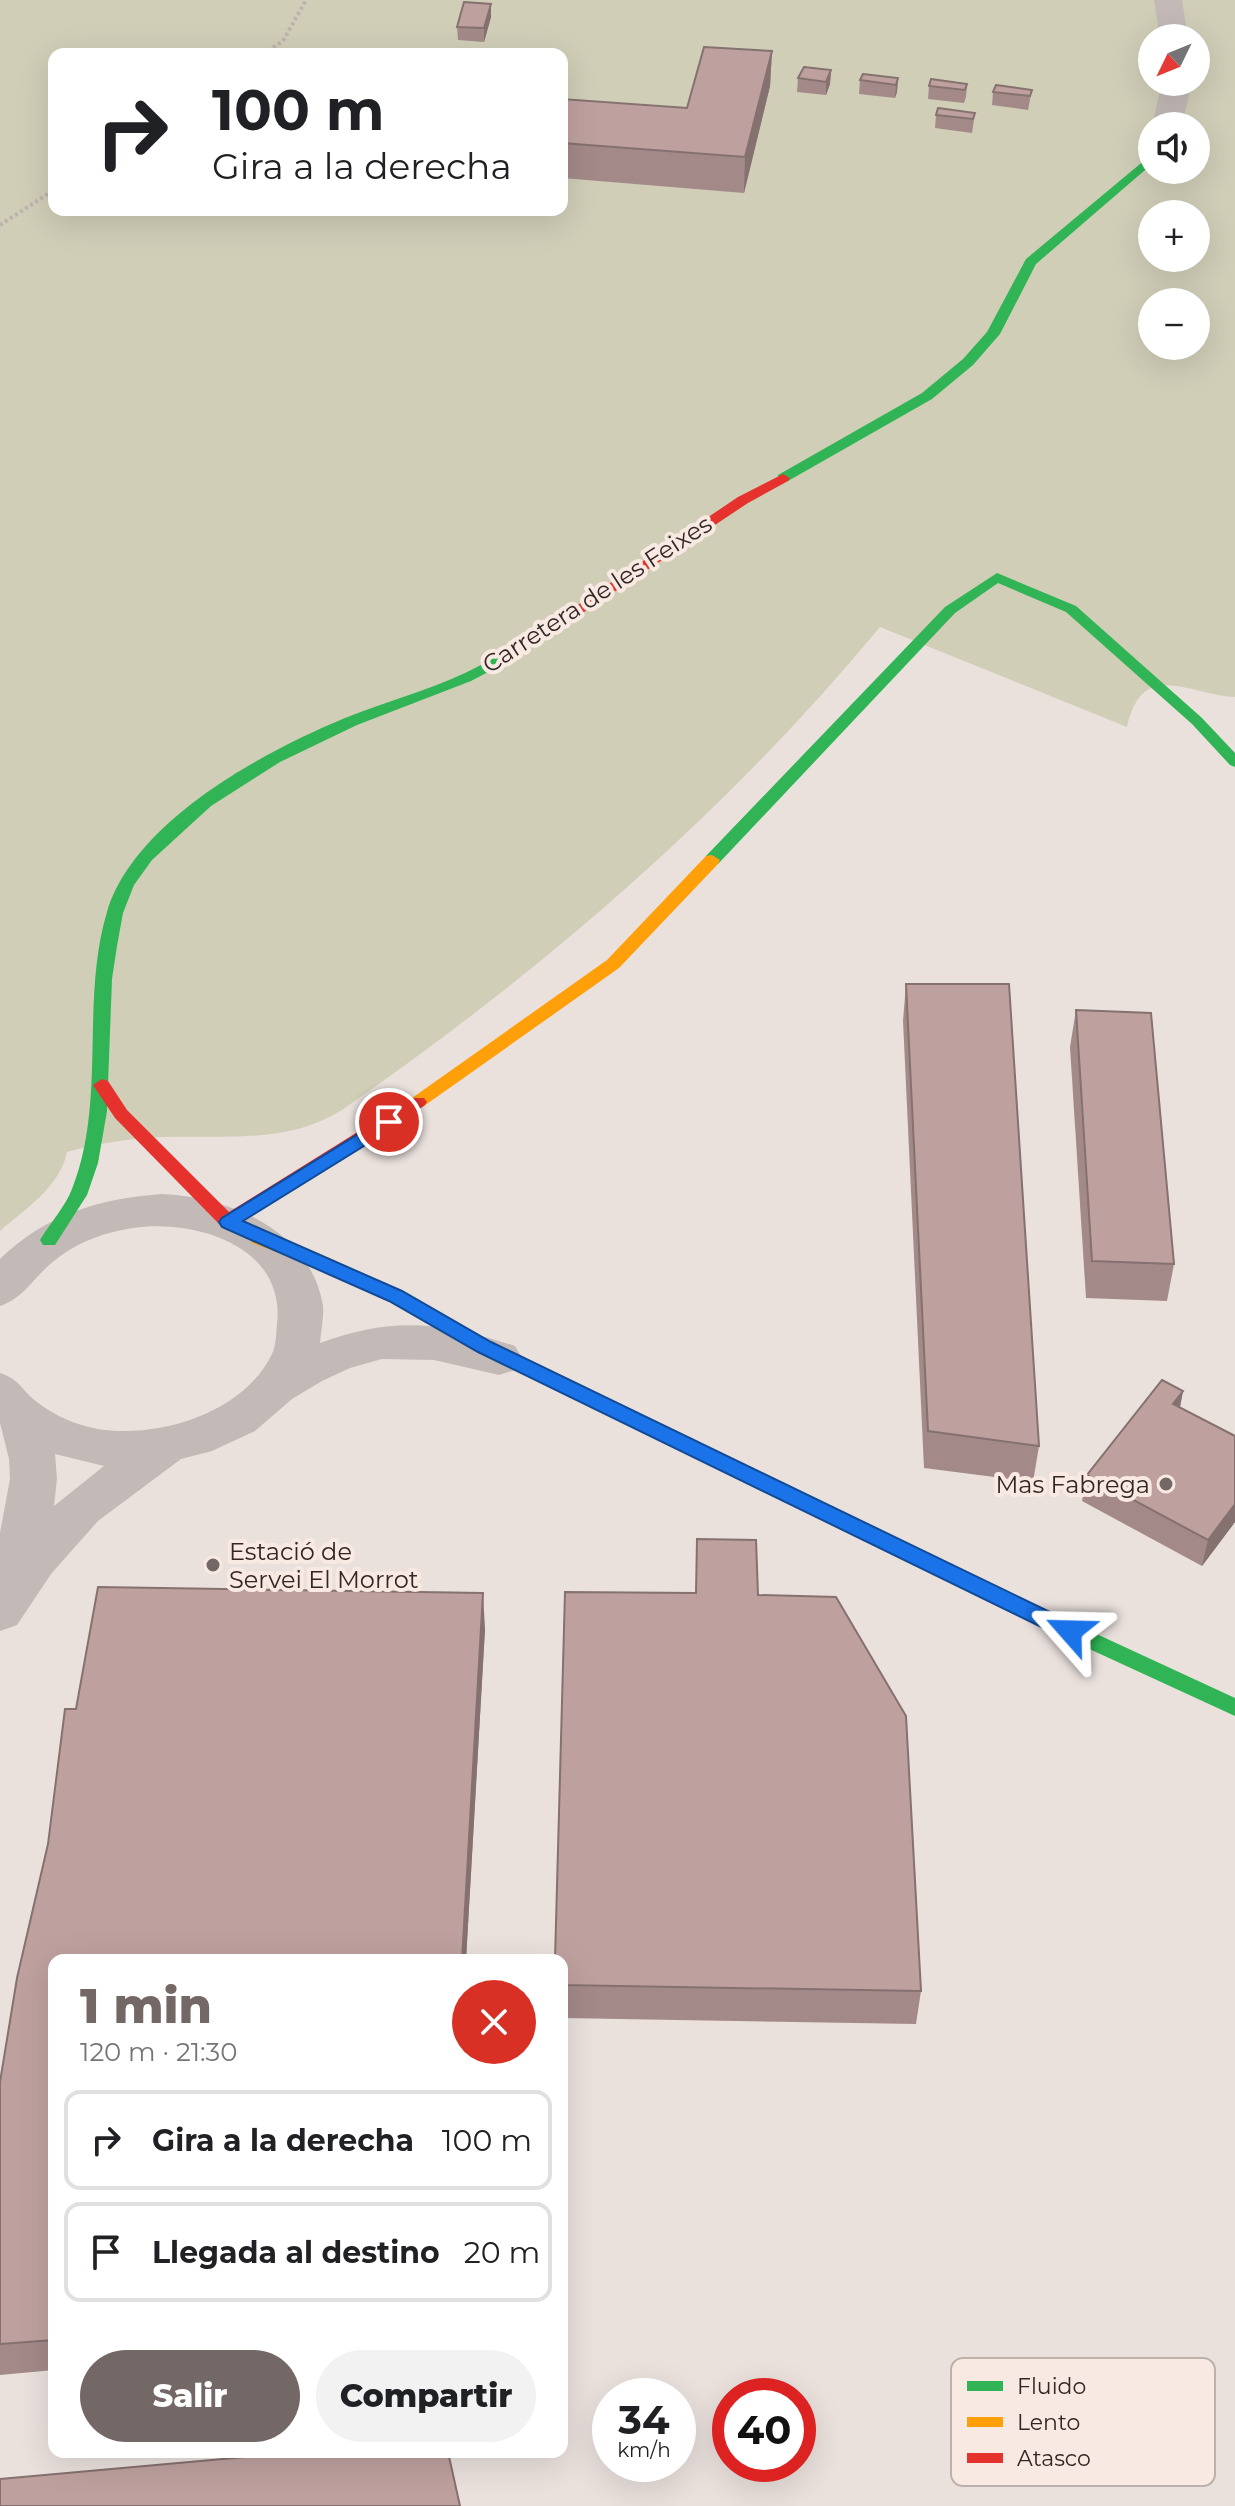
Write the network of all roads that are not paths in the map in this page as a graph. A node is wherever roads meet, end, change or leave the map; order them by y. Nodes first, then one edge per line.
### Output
1 (1168, 0) edge
2 (1172, 24) edge
3 (1138, 170) edge
4 (1235, 762) edge
5 (102, 1085) junction
6 (243, 1230) junction
7 (49, 1240) junction
8 (0, 1289) edge
9 (520, 1364) junction
10 (275, 1387) junction
11 (11, 1403) edge
12 (164, 1447) junction
13 (0, 1601) edge
14 (0, 1611) edge
15 (1235, 1707) edge

1 - 2 street
3 - 5 street, Carretera de les Feixes
4 - 6 street
5 - 6 street
5 - 7 street, Carretera de les Feixes
6 - 7 street
6 - 9 street
6 - 10 street
7 - 8 street
9 - 10 street
9 - 15 street
10 - 12 street
11 - 12 street
11 - 13 street
12 - 14 street

